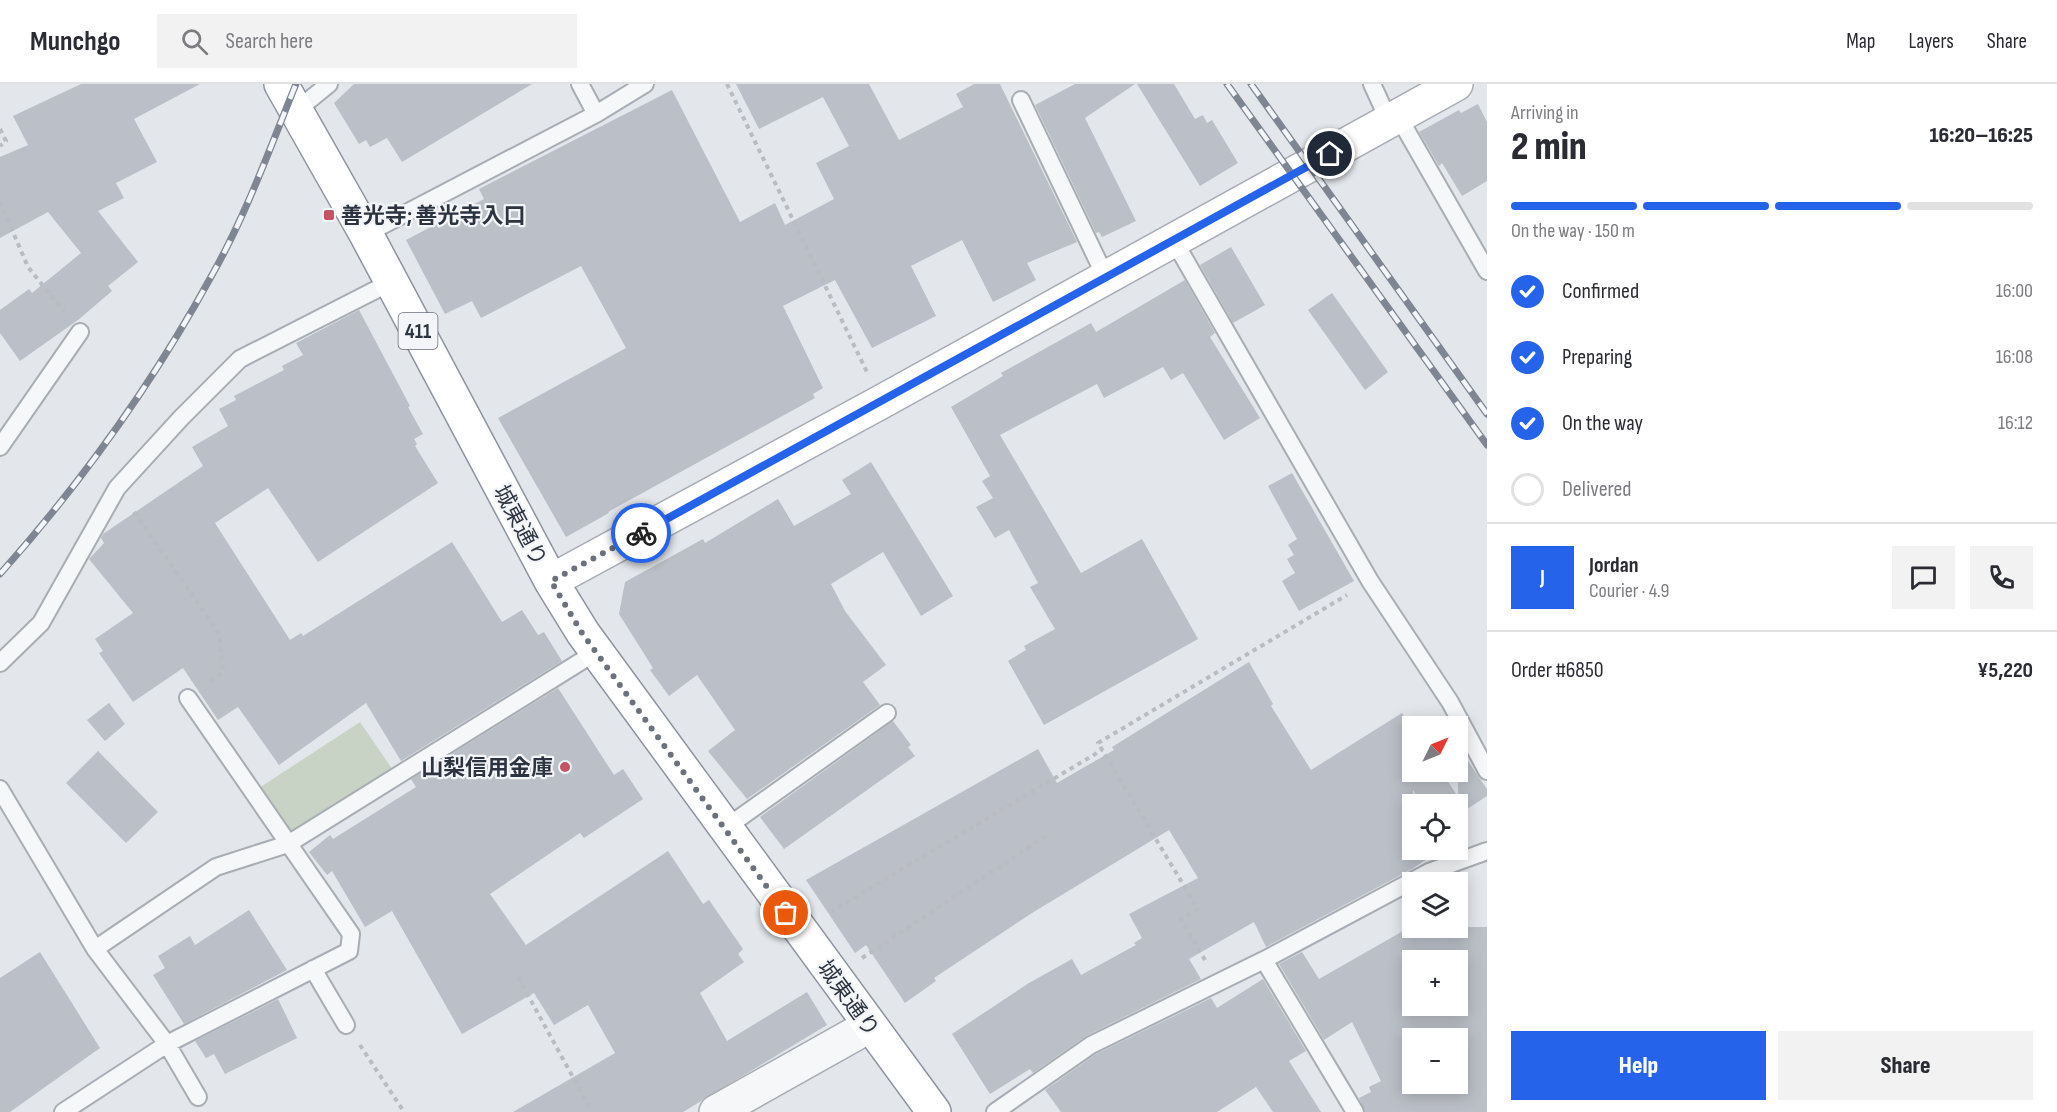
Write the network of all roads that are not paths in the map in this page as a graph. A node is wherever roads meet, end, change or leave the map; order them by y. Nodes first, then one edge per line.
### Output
1 (329, 84) edge
2 (580, 84) edge
3 (645, 84) edge
4 (1372, 84) edge
5 (1456, 84) edge
6 (289, 97) edge
7 (1022, 100) dead end
8 (596, 114) junction
9 (1394, 119) junction
10 (366, 234) junction
11 (1173, 240) junction
12 (1487, 271) edge
13 (1106, 278) junction
14 (391, 282) junction
15 (80, 332) road end
16 (0, 447) edge
17 (551, 581) junction
18 (596, 652) junction
19 (0, 663) edge
20 (188, 698) road end
21 (887, 713) dead end
22 (1487, 771) edge
23 (0, 789) edge
24 (724, 829) junction
25 (288, 844) junction
26 (1487, 851) edge
27 (95, 949) junction
28 (1264, 960) junction
29 (313, 969) junction
30 (346, 1025) road end
31 (869, 1026) junction
32 (167, 1044) junction
33 (198, 1097) dead end
34 (63, 1112) edge
35 (716, 1112) edge
36 (934, 1112) edge
37 (995, 1112) edge
38 (1355, 1112) edge

1 - 6 lane
2 - 8 lane
3 - 8 lane
4 - 9 lane
5 - 9 main road
6 - 10 main road, 城東通り / 411
7 - 13 lane
8 - 10 lane
9 - 11 main road
9 - 12 lane
10 - 14 main road, 城東通り / 411
11 - 13 main road
11 - 22 lane
13 - 17 main road
14 - 17 main road, 城東通り / 411
14 - 19 lane
15 - 16 lane
17 - 18 main road, 城東通り / 411
18 - 24 main road, 城東通り / 411
18 - 25 lane
20 - 25 lane
21 - 24 lane
23 - 27 lane
24 - 31 main road, 城東通り / 411
25 - 27 lane
25 - 29 lane
26 - 28 lane
27 - 32 lane
28 - 37 lane
28 - 38 lane
29 - 30 lane
29 - 32 lane
31 - 35 street
31 - 36 main road, 城東通り / 411
32 - 33 lane
32 - 34 lane

